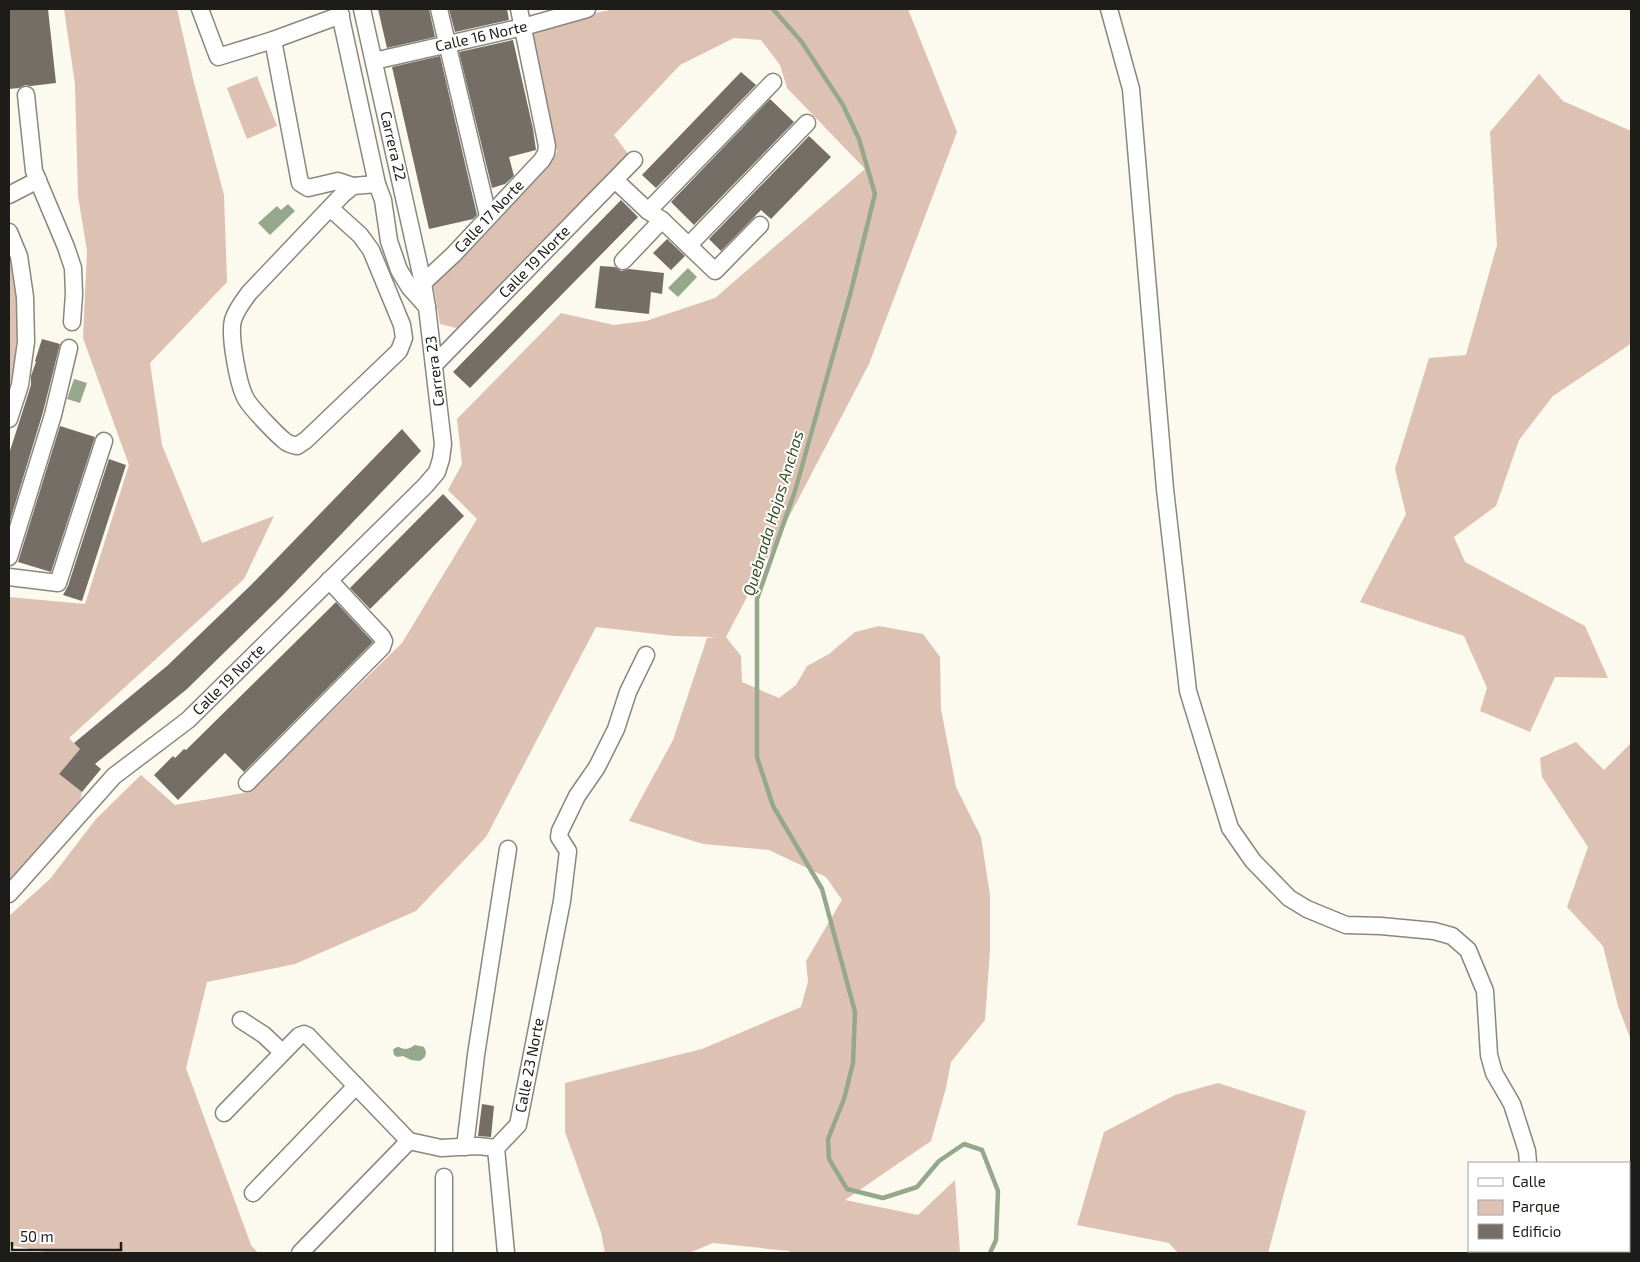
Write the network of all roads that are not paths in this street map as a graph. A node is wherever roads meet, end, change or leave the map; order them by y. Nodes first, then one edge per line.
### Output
1 (200, 9) edge
2 (362, 9) edge
3 (438, 9) edge
4 (519, 9) edge
5 (587, 9) edge
6 (1109, 9) edge
7 (340, 12) edge
8 (523, 27) junction
9 (273, 40) junction
10 (446, 45) junction
11 (374, 61) junction
12 (773, 82) dead end
13 (26, 95) dead end
14 (807, 123) dead end
15 (634, 160) dead end
16 (38, 180) junction
17 (614, 180) junction
18 (377, 184) junction
19 (353, 186) junction
20 (9, 195) edge
21 (330, 208) junction
22 (655, 215) junction
23 (488, 216) junction
24 (760, 225) dead end
25 (9, 232) edge
26 (689, 244) junction
27 (623, 261) dead end
28 (423, 283) junction
29 (427, 307) junction
30 (72, 322) dead end
31 (69, 348) dead end
32 (434, 365) junction
33 (9, 419) edge
34 (104, 440) dead end
35 (441, 459) joint
36 (9, 557) edge
37 (9, 577) edge
38 (329, 580) junction
39 (646, 655) dead end
40 (246, 783) dead end
41 (508, 849) dead end
42 (9, 894) edge
43 (241, 1020) dead end
44 (282, 1052) junction
45 (356, 1086) junction
46 (224, 1113) dead end
47 (409, 1141) junction
48 (465, 1147) junction
49 (496, 1148) junction
50 (1528, 1162) edge
51 (444, 1176) dead end
52 (253, 1194) dead end
53 (300, 1253) edge
54 (444, 1253) edge
55 (506, 1253) edge

1 - 9 street
2 - 11 street, Carrera 22
3 - 10 street
4 - 8 street
5 - 8 street, Calle 16 Norte
6 - 50 street
7 - 9 street
7 - 18 street
8 - 10 street, Calle 16 Norte
8 - 23 street, Calle 17 Norte
9 - 19 street
10 - 11 street, Calle 16 Norte
10 - 23 street
11 - 28 street, Carrera 22
12 - 22 street
13 - 16 street
14 - 26 street
15 - 17 street, Calle 19 Norte
16 - 20 street
16 - 30 street
17 - 22 street
17 - 32 street, Calle 19 Norte
18 - 19 street
18 - 29 street
19 - 21 street
21 - 21 street
22 - 26 street
22 - 27 street
23 - 28 street, Calle 17 Norte
24 - 26 street
25 - 33 street
28 - 29 street, Carrera 23
29 - 32 street, Carrera 23
31 - 36 street
32 - 35 street, Carrera 23
34 - 37 street
35 - 38 street, Calle 19 Norte
38 - 40 street
38 - 42 street, Calle 19 Norte
39 - 49 street, Calle 23 Norte
41 - 48 street
43 - 44 street
44 - 45 street
44 - 46 street
45 - 47 street
45 - 52 street
47 - 48 street
47 - 53 street
48 - 49 street
49 - 55 street
51 - 54 street

